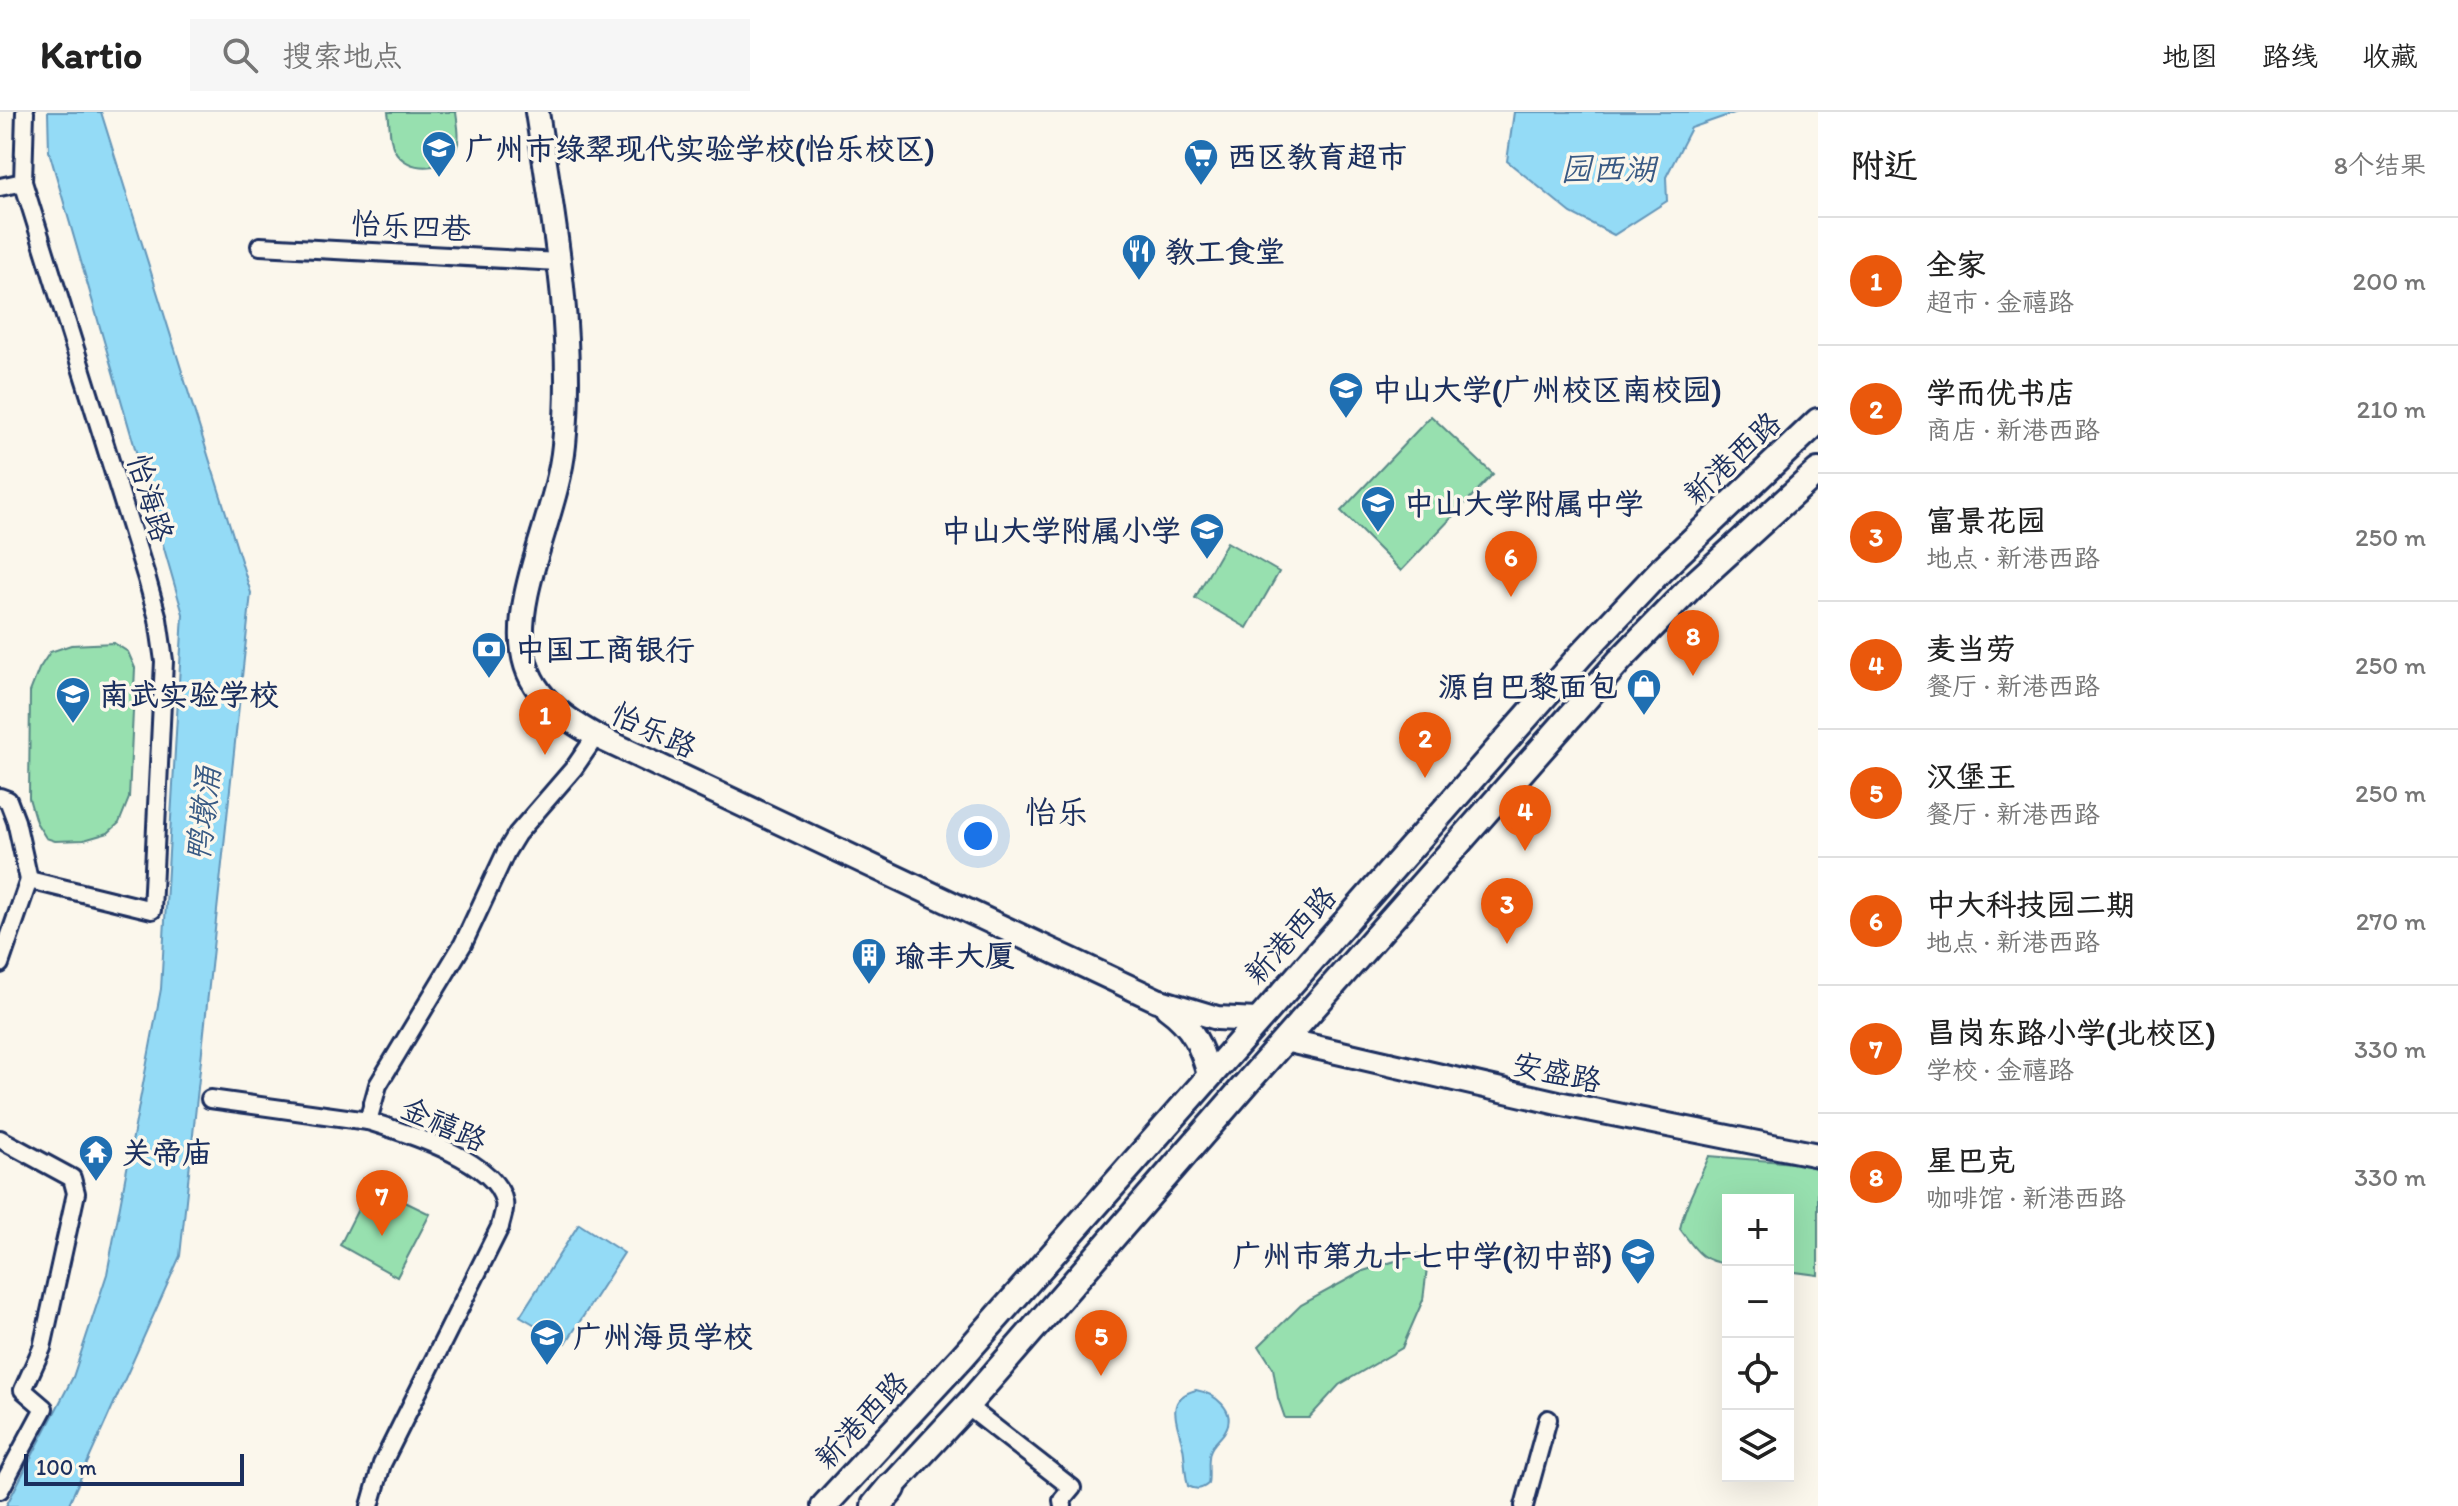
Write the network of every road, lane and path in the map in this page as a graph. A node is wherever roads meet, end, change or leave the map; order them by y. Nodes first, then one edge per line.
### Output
1 (25, 112) edge
2 (537, 112) edge
3 (23, 182) junction
4 (0, 187) edge
5 (260, 246) dead end
6 (559, 262) junction
7 (1818, 421) edge
8 (1818, 471) edge
9 (596, 736) junction
10 (0, 797) edge
11 (29, 880) junction
12 (0, 964) edge
13 (1157, 1000) junction
14 (1257, 1020) junction
15 (1285, 1040) junction
16 (1209, 1075) junction
17 (210, 1099) dead end
18 (368, 1121) junction
19 (0, 1139) edge
20 (1818, 1155) edge
21 (967, 1406) junction
22 (1548, 1419) dead end
23 (0, 1490) edge
24 (880, 1501) edge
25 (370, 1506) edge
26 (824, 1506) edge
27 (1063, 1506) edge
28 (1524, 1506) edge

1 - 3 street, 怡海路
2 - 6 street, 怡乐路
3 - 4 street
3 - 11 street, 怡海路
5 - 6 street, 怡乐四巷
6 - 9 street, 怡乐路
7 - 14 main road, 新港西路
8 - 15 main road
9 - 13 street, 怡乐路
9 - 18 street, 金禧路
10 - 11 street
11 - 12 street
13 - 14 street
13 - 16 street
14 - 16 main road, 新港西路
15 - 20 street, 安盛路
15 - 21 main road
16 - 26 main road, 新港西路
17 - 18 street
18 - 25 street, 金禧路
19 - 23 street
21 - 24 main road
21 - 27 street
22 - 28 street

